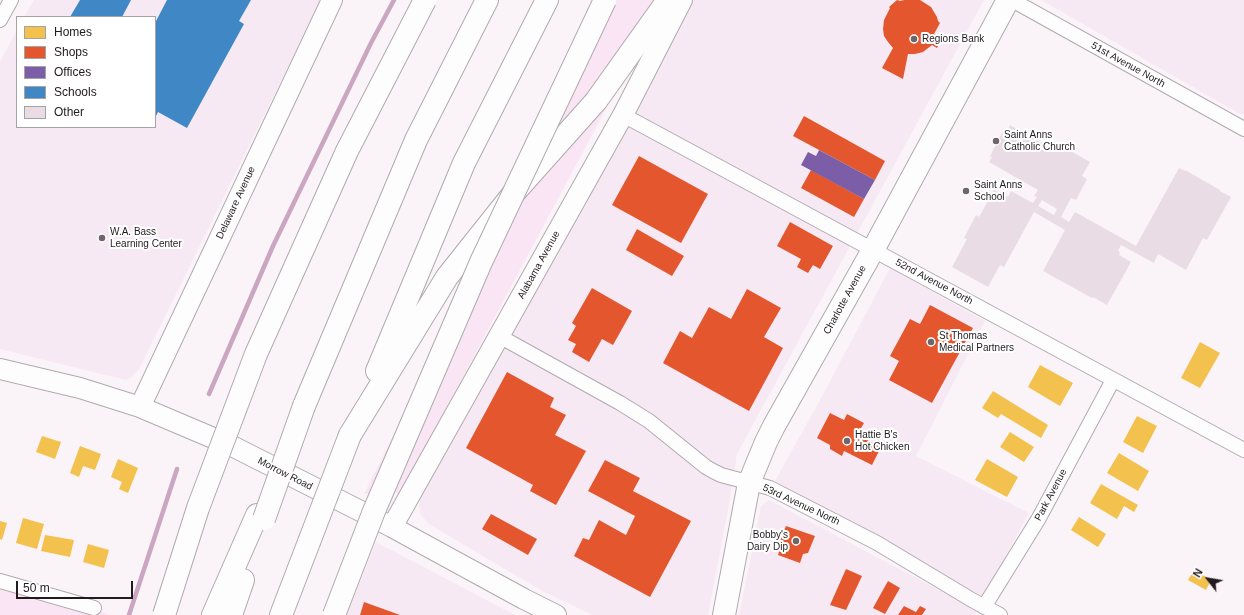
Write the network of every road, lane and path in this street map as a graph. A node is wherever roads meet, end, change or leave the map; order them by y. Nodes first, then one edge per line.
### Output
1 (11, 0) edge
2 (332, 0) edge
3 (425, 0) edge
4 (487, 0) edge
5 (547, 0) edge
6 (605, 0) edge
7 (668, 0) edge
8 (682, 0) edge
9 (1008, 0) edge
10 (1012, 0) edge
11 (0, 20) edge
12 (624, 115) junction
13 (1244, 129) edge
14 (873, 250) junction
15 (499, 336) junction
16 (0, 369) edge
17 (1113, 380) junction
18 (140, 407) junction
19 (350, 435) junction
20 (1244, 450) edge
21 (748, 483) junction
22 (261, 517) junction
23 (392, 527) junction
24 (0, 582) edge
25 (984, 607) junction
26 (94, 608) dead end
27 (164, 615) edge
28 (213, 615) edge
29 (231, 615) edge
30 (281, 615) edge
31 (334, 615) edge
32 (556, 615) edge
33 (724, 615) edge
34 (1000, 615) edge

1 - 11 street
2 - 18 street, Delaware Avenue
3 - 27 main road, bridge
4 - 22 main road, bridge
5 - 19 main road
6 - 31 main road, bridge
7 - 19 main road
8 - 12 street, Alabama Avenue
9 - 14 main road, Charlotte Avenue
10 - 13 street, 51st Avenue North
12 - 14 street, 52nd Avenue North
12 - 15 street, Alabama Avenue
14 - 17 street, 52nd Avenue North
14 - 21 main road, Charlotte Avenue
15 - 21 street, 53rd Avenue North
15 - 23 street, Alabama Avenue
16 - 18 street, Morrow Road
17 - 20 street, 52nd Avenue North
17 - 25 street, Park Avenue
18 - 23 street, Morrow Road
19 - 30 main road, bridge
21 - 25 street, 53rd Avenue North
21 - 33 main road, Charlotte Avenue
22 - 28 main road
22 - 29 main road
23 - 32 street, Morrow Road
24 - 26 street
25 - 34 street, 53rd Avenue North

